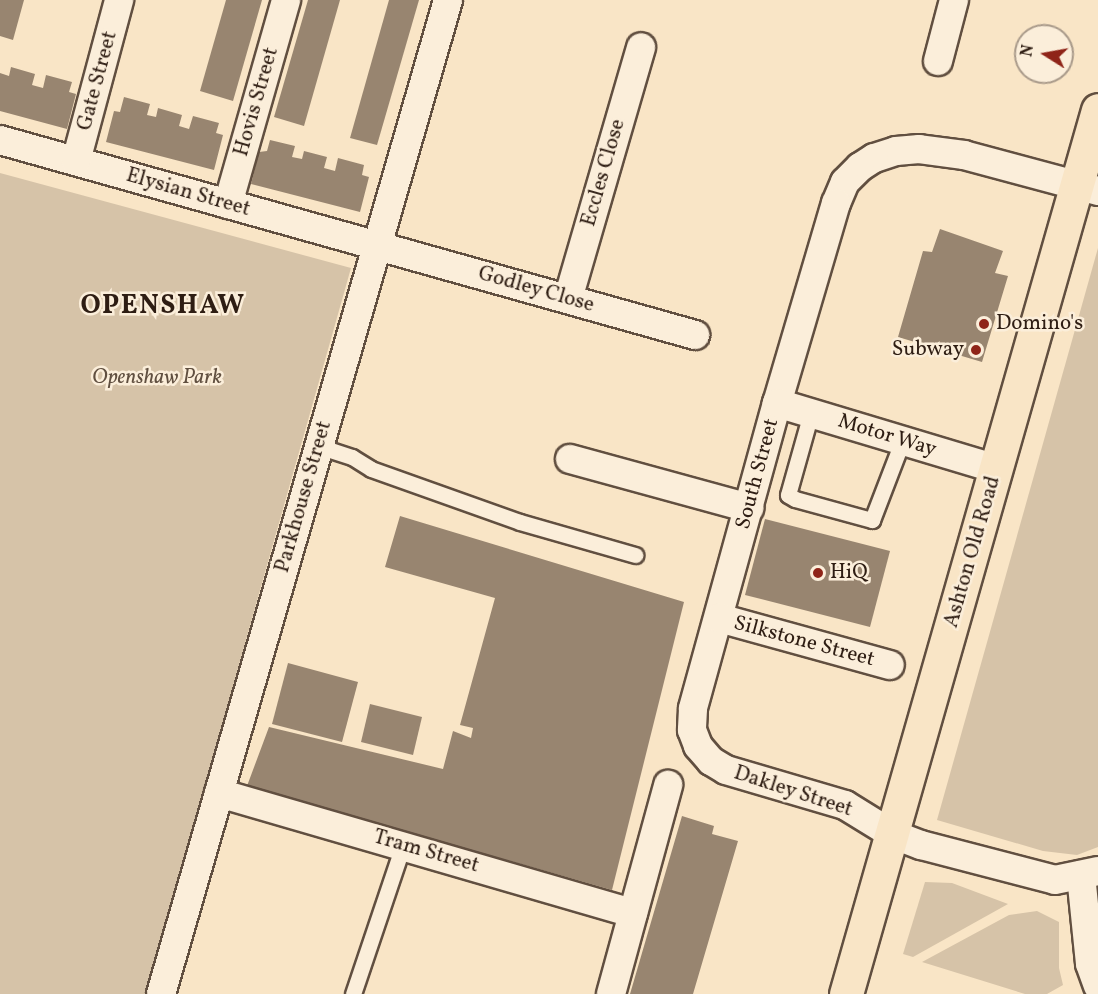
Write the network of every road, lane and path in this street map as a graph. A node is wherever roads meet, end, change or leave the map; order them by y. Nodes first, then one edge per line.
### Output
1 (119, 0) edge
2 (286, 0) edge
3 (448, 0) edge
4 (954, 0) edge
5 (641, 47) dead end
6 (938, 61) dead end
7 (1098, 110) edge
8 (0, 140) edge
9 (76, 161) junction
10 (1088, 188) edge
11 (228, 204) junction
12 (376, 244) junction
13 (568, 299) junction
14 (695, 335) dead end
15 (777, 403) junction
16 (811, 413) junction
17 (902, 442) junction
18 (318, 446) junction
19 (570, 459) dead end
20 (997, 469) junction
21 (749, 508) junction
22 (635, 555) dead end
23 (719, 618) junction
24 (890, 665) dead end
25 (698, 746) joint
26 (668, 785) dead end
27 (219, 793) junction
28 (892, 834) junction
29 (403, 845) junction
30 (1089, 873) edge
31 (633, 913) junction
32 (1098, 986) edge
33 (161, 994) edge
34 (353, 994) edge
35 (611, 994) edge
36 (846, 994) edge

1 - 9 street, Gate Street
2 - 11 street, Hovis Street
3 - 12 street, Parkhouse Street
4 - 6 street
5 - 13 street, Eccles Close
7 - 10 highway, Ashton Old Road
8 - 9 street, Elysian Street
9 - 11 street, Elysian Street
10 - 15 street, South Street
10 - 20 highway, Ashton Old Road
11 - 12 street, Elysian Street
12 - 13 street, Godley Close
12 - 18 street, Parkhouse Street
13 - 14 street, Godley Close
15 - 16 street, Motor Way
15 - 21 street, South Street
16 - 17 street, Motor Way
16 - 17 lane
17 - 20 street, Motor Way
18 - 22 lane
18 - 27 street, Parkhouse Street
19 - 21 street
20 - 28 highway, Ashton Old Road
21 - 23 street, South Street
23 - 24 street, Silkstone Street
23 - 25 street, South Street
25 - 28 street, Dakley Street
26 - 31 street
27 - 29 street, Tram Street
27 - 33 street, Parkhouse Street
28 - 30 street, Dakley Street
28 - 36 highway, Ashton Old Road
29 - 31 street, Tram Street
29 - 34 lane
30 - 32 street
31 - 35 street

